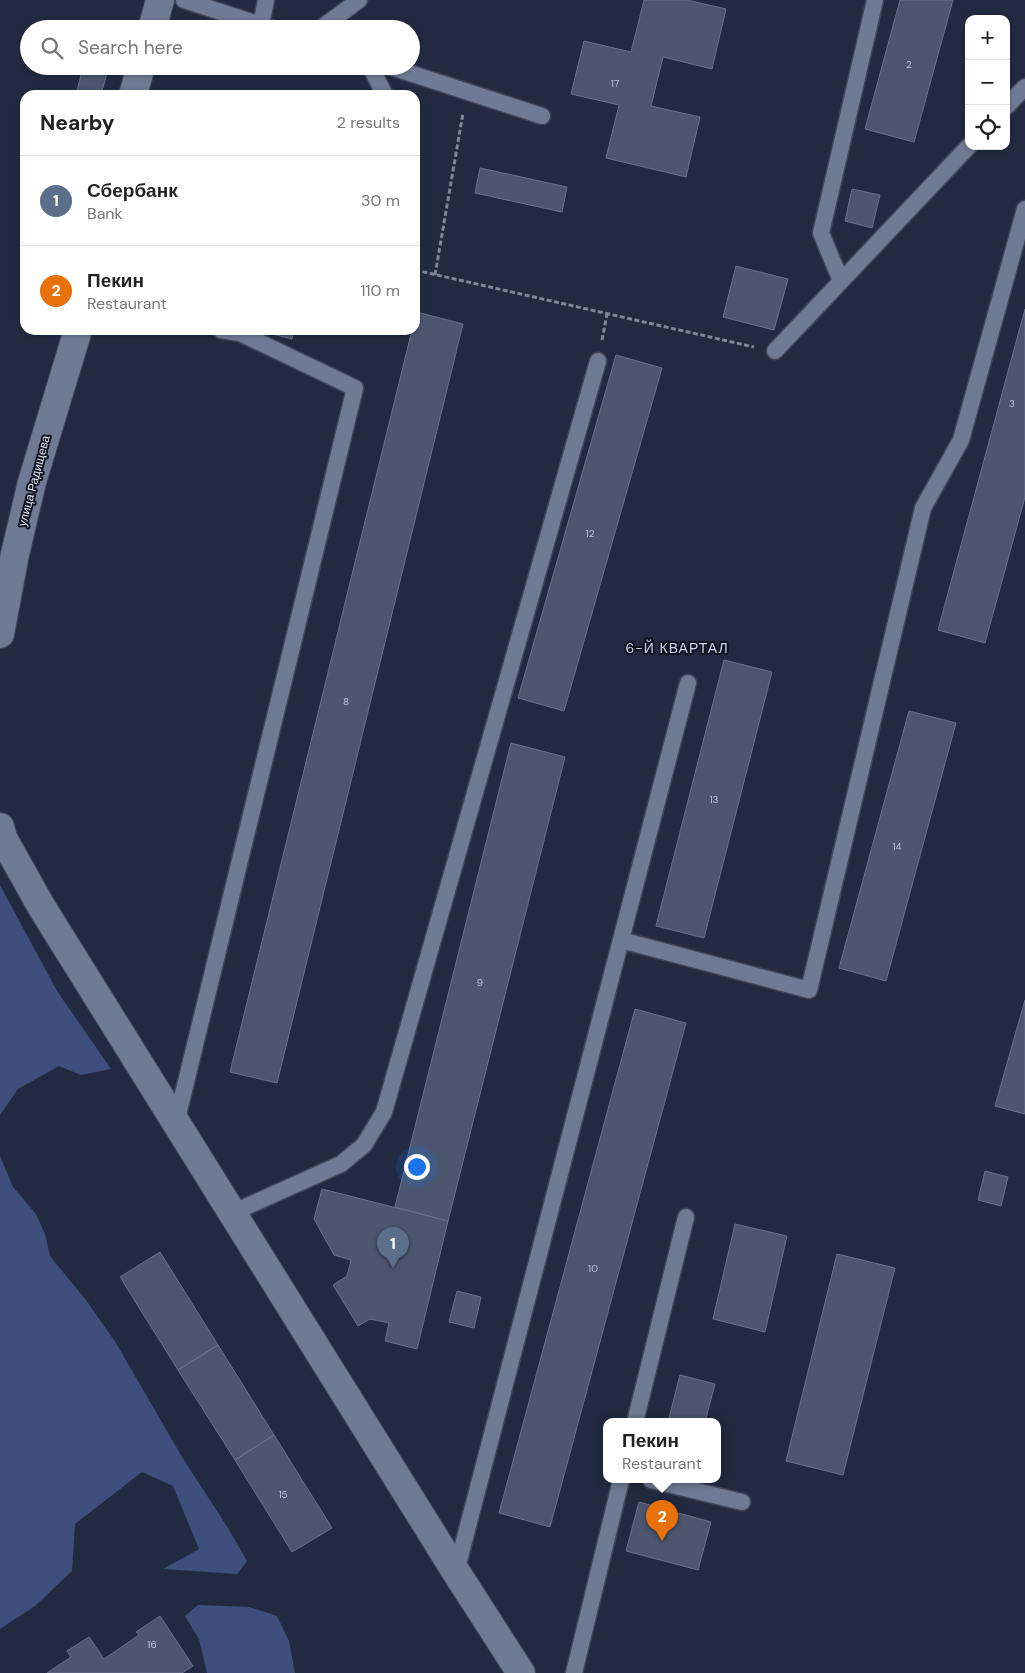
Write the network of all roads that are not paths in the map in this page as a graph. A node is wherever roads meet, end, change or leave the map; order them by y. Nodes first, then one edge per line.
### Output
1 (160, 0) edge
2 (184, 0) edge
3 (266, 0) edge
4 (359, 0) edge
5 (875, 0) edge
6 (154, 20) edge
7 (245, 20) edge
8 (266, 20) edge
9 (332, 20) edge
10 (139, 75) edge
11 (375, 75) edge
12 (415, 75) edge
13 (134, 90) edge
14 (382, 90) edge
15 (1023, 94) edge
16 (1009, 105) edge
17 (542, 116) dead end
18 (965, 150) edge
19 (1025, 209) edge
20 (842, 281) junction
21 (76, 335) edge
22 (244, 335) edge
23 (774, 351) road end
24 (598, 361) road end
25 (0, 634) edge
26 (688, 683) dead end
27 (0, 827) edge
28 (621, 940) junction
29 (176, 1123) junction
30 (232, 1213) junction
31 (686, 1217) dead end
32 (637, 1418) edge
33 (620, 1483) edge
34 (663, 1483) edge
35 (742, 1502) dead end
36 (456, 1572) junction
37 (521, 1673) edge
38 (574, 1673) edge

1 - 6 street
2 - 7 lane
3 - 8 lane
4 - 9 lane
5 - 20 lane
10 - 13 street
11 - 14 lane
12 - 17 lane
15 - 16 lane
18 - 20 lane
19 - 28 lane
20 - 23 lane
21 - 25 street, улица Радищева
22 - 29 lane
24 - 30 lane
26 - 28 lane
27 - 29 street
28 - 36 lane
29 - 30 street
30 - 36 street
31 - 32 lane
33 - 38 lane
34 - 35 lane
36 - 37 street

